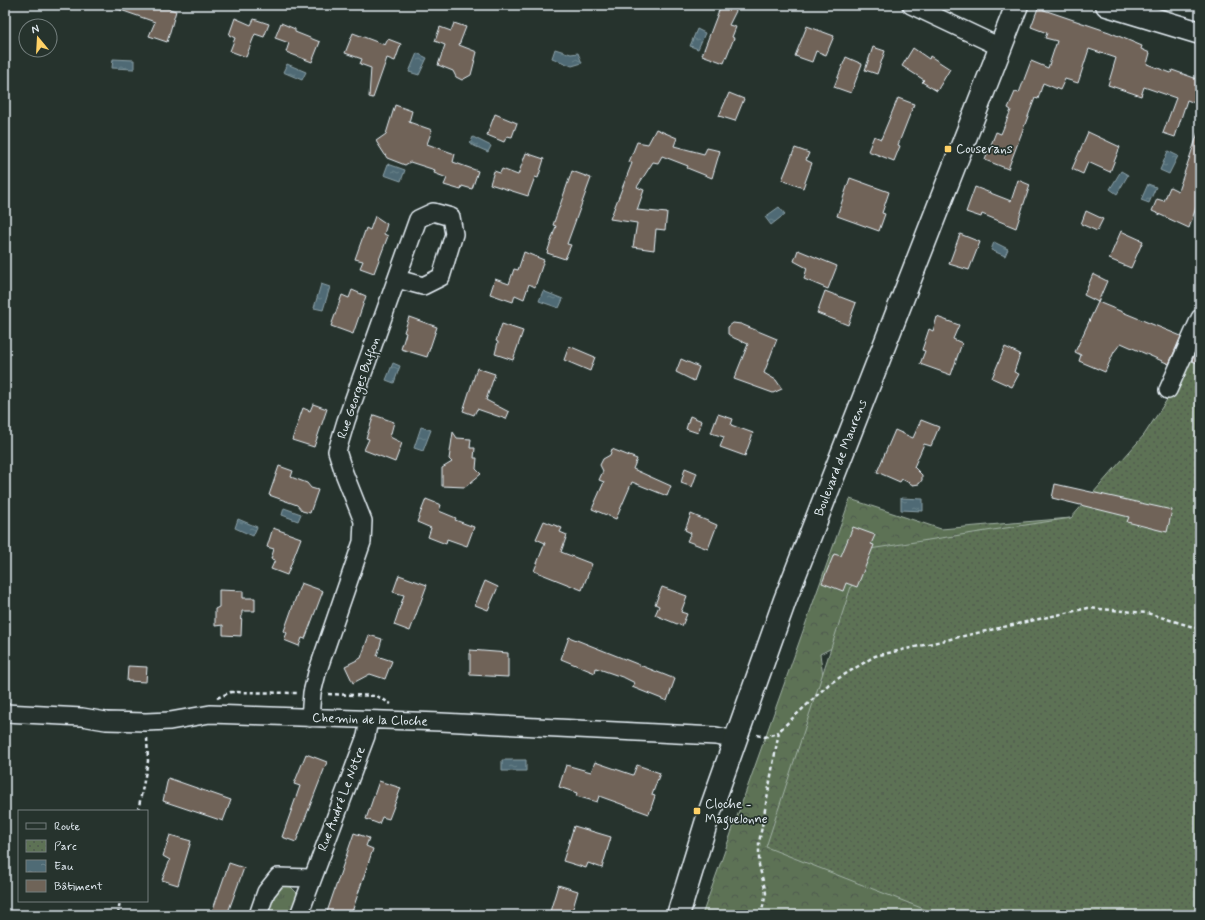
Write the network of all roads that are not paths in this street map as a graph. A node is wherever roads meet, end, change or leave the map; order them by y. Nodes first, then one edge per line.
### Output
1 (911, 5) edge
2 (1017, 5) edge
3 (1107, 5) edge
4 (1200, 33) edge
5 (1000, 47) junction
6 (397, 279) junction
7 (1200, 318) edge
8 (1168, 390) dead end
9 (5, 713) edge
10 (310, 718) junction
11 (369, 720) junction
12 (736, 740) junction
13 (311, 878) junction
14 (258, 915) edge
15 (299, 915) edge
16 (678, 915) edge

1 - 5 street
2 - 5 street, Boulevard de Maurens
3 - 4 street
5 - 12 street, Boulevard de Maurens
6 - 6 street, Rue Georges Buffon
6 - 10 street, Rue Georges Buffon
7 - 8 street
9 - 10 street, Chemin de la Cloche
10 - 11 street, Chemin de la Cloche
11 - 12 street, Chemin de la Cloche
11 - 13 street, Rue André Le Nôtre
12 - 16 street, Boulevard de Maurens
13 - 14 street
13 - 15 street, Rue André Le Nôtre

